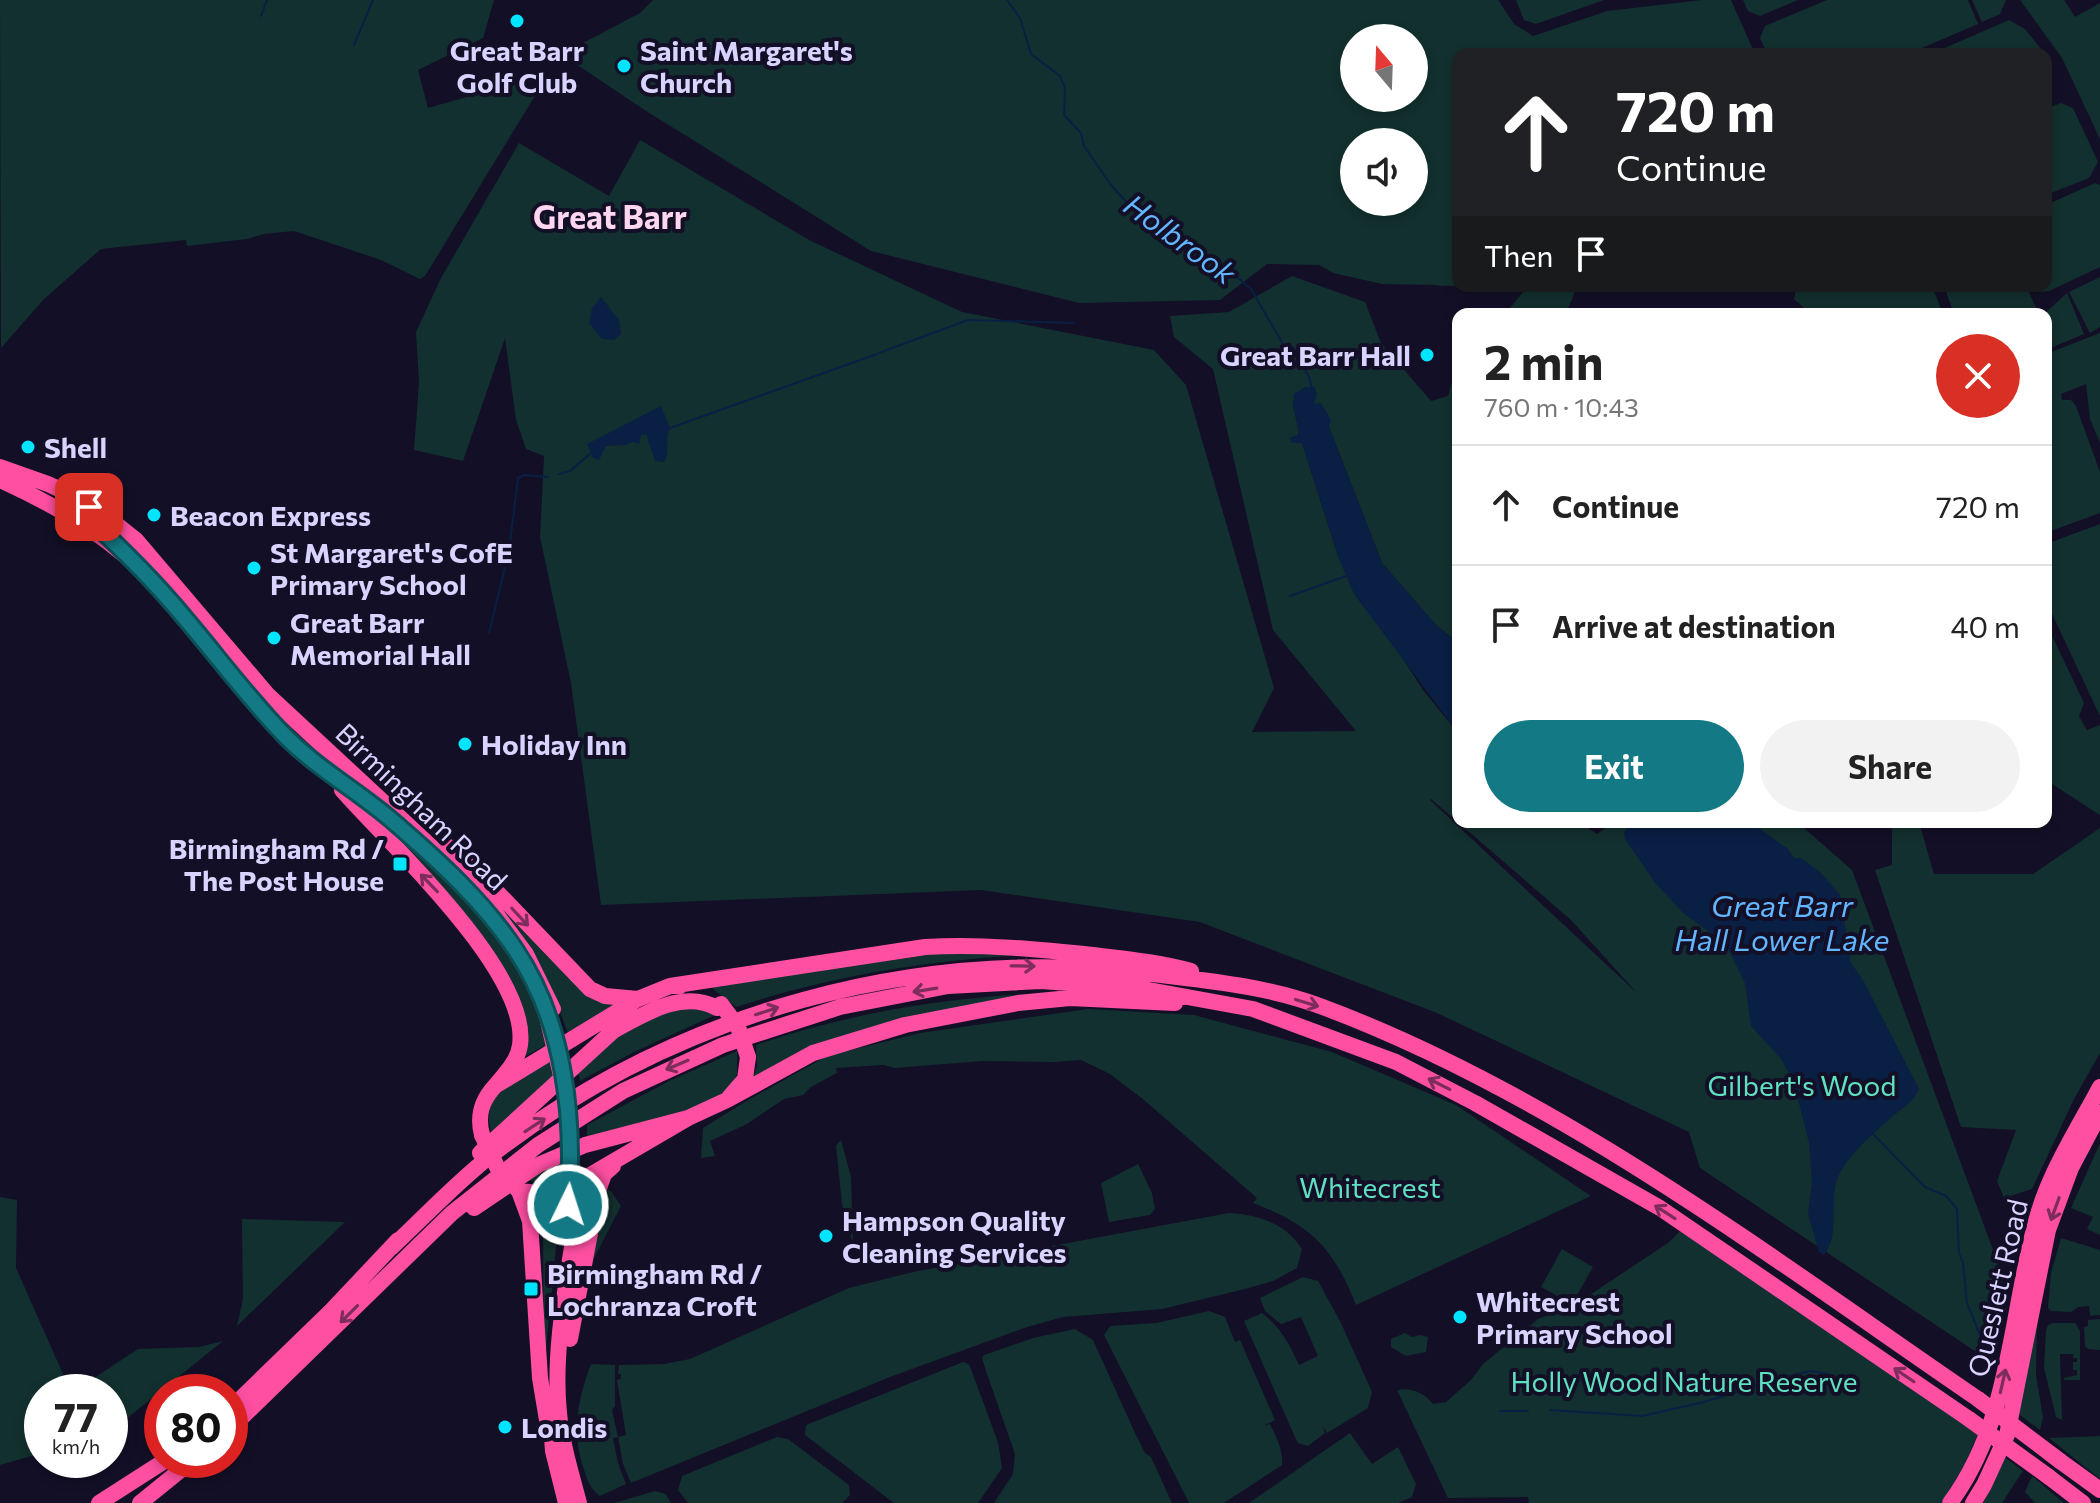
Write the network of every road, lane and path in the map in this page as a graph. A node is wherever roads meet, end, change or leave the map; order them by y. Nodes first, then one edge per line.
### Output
1 (0, 467) edge
2 (0, 480) edge
3 (97, 508) junction
4 (114, 545) junction
5 (129, 559) junction
6 (321, 766) junction
7 (370, 798) junction
8 (373, 825) junction
9 (670, 986) junction
10 (1256, 988) junction
11 (638, 999) junction
12 (719, 1006) junction
13 (1253, 1009) junction
14 (495, 1086) junction
15 (2100, 1087) edge
16 (727, 1100) junction
17 (2100, 1113) edge
18 (688, 1118) junction
19 (620, 1158) junction
20 (519, 1191) junction
21 (573, 1202) junction
22 (398, 1254) junction
23 (248, 1392) edge
24 (248, 1410) edge
25 (559, 1412) junction
26 (550, 1433) junction
27 (144, 1475) edge
28 (146, 1478) edge
29 (171, 1478) edge
30 (2100, 1490) edge
31 (99, 1503) edge
32 (116, 1503) edge
33 (140, 1503) edge
34 (566, 1503) edge
35 (579, 1503) edge
36 (1950, 1503) edge
37 (1973, 1503) edge
38 (2083, 1503) edge

1 - 3 highway, Birmingham Road
2 - 4 highway, Birmingham Road
3 - 4 highway
3 - 5 highway
3 - 7 highway, Birmingham Road
4 - 5 highway, Birmingham Road
5 - 6 highway, Birmingham Road
6 - 7 highway, Birmingham Road
6 - 8 highway
7 - 8 highway
7 -> 11 highway
7 - 21 highway, Birmingham Road, bridge
14 -> 8 highway
9 - 10 highway
9 - 11 highway
9 - 12 highway
22 -> 10 highway
10 -> 30 highway, bridge
11 - 14 highway
12 - 16 highway, bridge
12 - 22 highway
13 - 16 highway
13 -> 22 highway
38 -> 13 highway, bridge
14 - 20 highway, bridge
36 -> 15 highway, Queslett Road
16 - 18 highway
17 -> 37 highway, Queslett Road
18 - 19 highway
18 - 22 highway
19 - 20 highway
19 - 25 highway
20 - 26 highway
21 - 25 highway, Birmingham Road
21 - 26 highway, Birmingham Road
22 - 23 highway
22 -> 24 highway
25 - 35 highway, Birmingham Road
26 - 34 highway, Birmingham Road
27 - 31 highway
28 - 32 highway
29 - 33 highway

